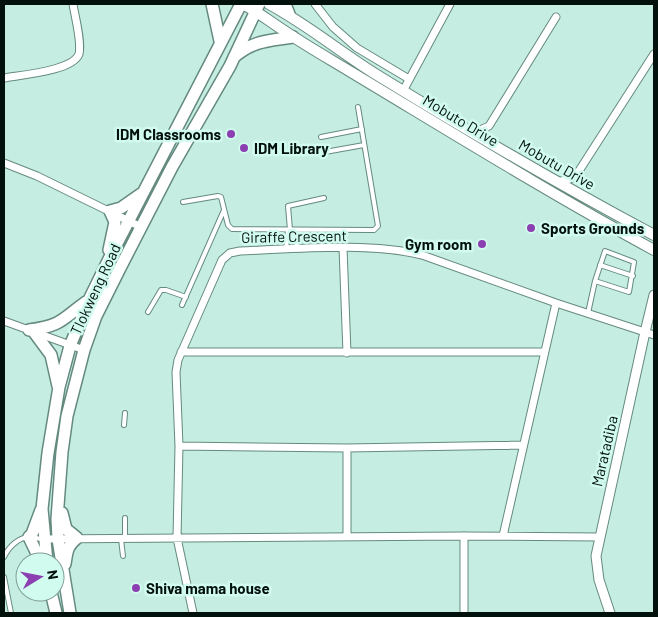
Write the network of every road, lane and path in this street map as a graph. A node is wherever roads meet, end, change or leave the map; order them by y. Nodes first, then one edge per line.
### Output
1 (73, 4) edge
2 (212, 4) edge
3 (242, 4) edge
4 (269, 4) edge
5 (315, 4) edge
6 (450, 4) edge
7 (257, 7) edge
8 (287, 9) edge
9 (556, 17) dead end
10 (293, 36) junction
11 (220, 42) junction
12 (654, 54) edge
13 (230, 66) junction
14 (4, 78) edge
15 (409, 79) junction
16 (403, 91) junction
17 (358, 107) dead end
18 (489, 126) junction
19 (362, 129) junction
20 (473, 133) junction
21 (321, 136) dead end
22 (492, 144) junction
23 (364, 145) junction
24 (325, 152) dead end
25 (4, 162) edge
26 (577, 174) junction
27 (556, 182) junction
28 (143, 192) junction
29 (578, 194) junction
30 (324, 198) dead end
31 (183, 202) dead end
32 (224, 210) junction
33 (110, 211) junction
34 (129, 221) junction
35 (141, 227) junction
36 (290, 230) junction
37 (654, 235) edge
38 (343, 248) junction
39 (298, 249) junction
40 (286, 250) junction
41 (653, 250) edge
42 (112, 253) junction
43 (600, 265) junction
44 (633, 276) junction
45 (596, 282) junction
46 (654, 295) edge
47 (186, 297) junction
48 (89, 300) junction
49 (556, 303) junction
50 (182, 305) dead end
51 (148, 312) dead end
52 (588, 313) junction
53 (4, 321) edge
54 (32, 331) junction
55 (645, 332) junction
56 (654, 334) edge
57 (70, 346) junction
58 (84, 350) junction
59 (181, 352) junction
60 (544, 352) junction
61 (347, 353) junction
62 (59, 387) junction
63 (125, 413) dead end
64 (124, 425) dead end
65 (523, 444) junction
66 (178, 446) junction
67 (347, 448) junction
68 (59, 492) junction
69 (42, 509) junction
70 (125, 518) dead end
71 (464, 536) junction
72 (503, 536) junction
73 (29, 537) junction
74 (347, 537) junction
75 (599, 537) junction
76 (78, 538) junction
77 (123, 538) junction
78 (177, 538) junction
79 (44, 539) junction
80 (58, 539) junction
81 (36, 552) edge
82 (46, 552) edge
83 (60, 552) edge
84 (123, 556) dead end
85 (4, 558) edge
86 (65, 560) edge
87 (4, 578) edge
88 (65, 585) edge
89 (11, 613) edge
90 (70, 613) edge
91 (193, 613) edge
92 (464, 613) edge
93 (610, 613) edge

1 - 14 street
2 - 11 main road
3 - 7 main road
3 - 11 main road, Tlokweng Road
4 - 8 main road, Mobutu Drive
5 - 15 street
6 - 15 street
7 - 10 main road, Mobuto Drive
7 - 13 main road, Tlokweng Road
8 - 16 main road, Mobutu Drive
9 - 18 street
10 - 13 main road
10 - 41 main road, Mobuto Drive
11 - 28 main road, Tlokweng Road
12 - 26 street
13 - 35 main road, Tlokweng Road
15 - 16 street
16 - 20 main road, Mobutu Drive
17 - 19 lane
18 - 20 street
18 - 22 street
19 - 21 lane
19 - 23 lane
20 - 22 main road, Mobutu Drive
22 - 27 main road, Mobutu Drive
23 - 24 lane
23 - 36 lane
25 - 33 street
26 - 27 street
26 - 29 street
27 - 29 main road, Mobutu Drive
28 - 33 main road
28 - 34 main road, Tlokweng Road
29 - 37 main road, Mobutu Drive
30 - 36 lane
31 - 32 lane
32 - 36 lane
32 - 47 lane
33 - 34 street
33 - 42 main road
34 - 35 street
34 - 42 main road, Tlokweng Road
35 - 58 main road, Tlokweng Road
36 - 39 lane
36 - 40 lane
38 - 39 street, Giraffe Crescent
38 - 49 street, Giraffe Crescent
38 - 61 street
39 - 40 street, Giraffe Crescent
40 - 59 street, Giraffe Crescent
42 - 48 main road, Tlokweng Road
43 - 44 lane
43 - 44 lane
43 - 45 lane
44 - 45 lane
45 - 52 lane
46 - 55 street, Maratadiba
47 - 50 lane
47 - 51 lane
48 - 54 main road
48 - 57 main road, Tlokweng Road
49 - 52 street, Giraffe Crescent
49 - 60 street
52 - 55 street, Giraffe Crescent
53 - 54 street
54 - 57 street
54 - 62 main road
55 - 56 street, Giraffe Crescent
55 - 75 street, Maratadiba
57 - 58 street
57 - 62 main road, Tlokweng Road
58 - 68 main road, Tlokweng Road
59 - 61 street
59 - 66 street, Giraffe Crescent
60 - 61 street
60 - 65 street
62 - 69 main road, Tlokweng Road
63 - 64 lane
65 - 67 street
65 - 72 street
66 - 67 street
66 - 78 street, Giraffe Crescent
67 - 74 street
68 - 76 main road
68 - 80 main road, Tlokweng Road
69 - 73 main road
69 - 79 main road, Tlokweng Road
70 - 77 lane
71 - 72 street
71 - 74 street
71 - 92 street
72 - 75 street
73 - 79 lane
73 - 81 main road
73 - 85 lane
74 - 78 street
75 - 93 street, Maratadiba
76 - 77 street
76 - 80 street
76 - 86 main road
77 - 78 street
77 - 84 lane
78 - 91 street, Giraffe Crescent
79 - 80 street
79 - 82 main road, Tlokweng Road
80 - 83 main road, Tlokweng Road
87 - 89 lane
88 - 90 main road, Tlokweng Road

